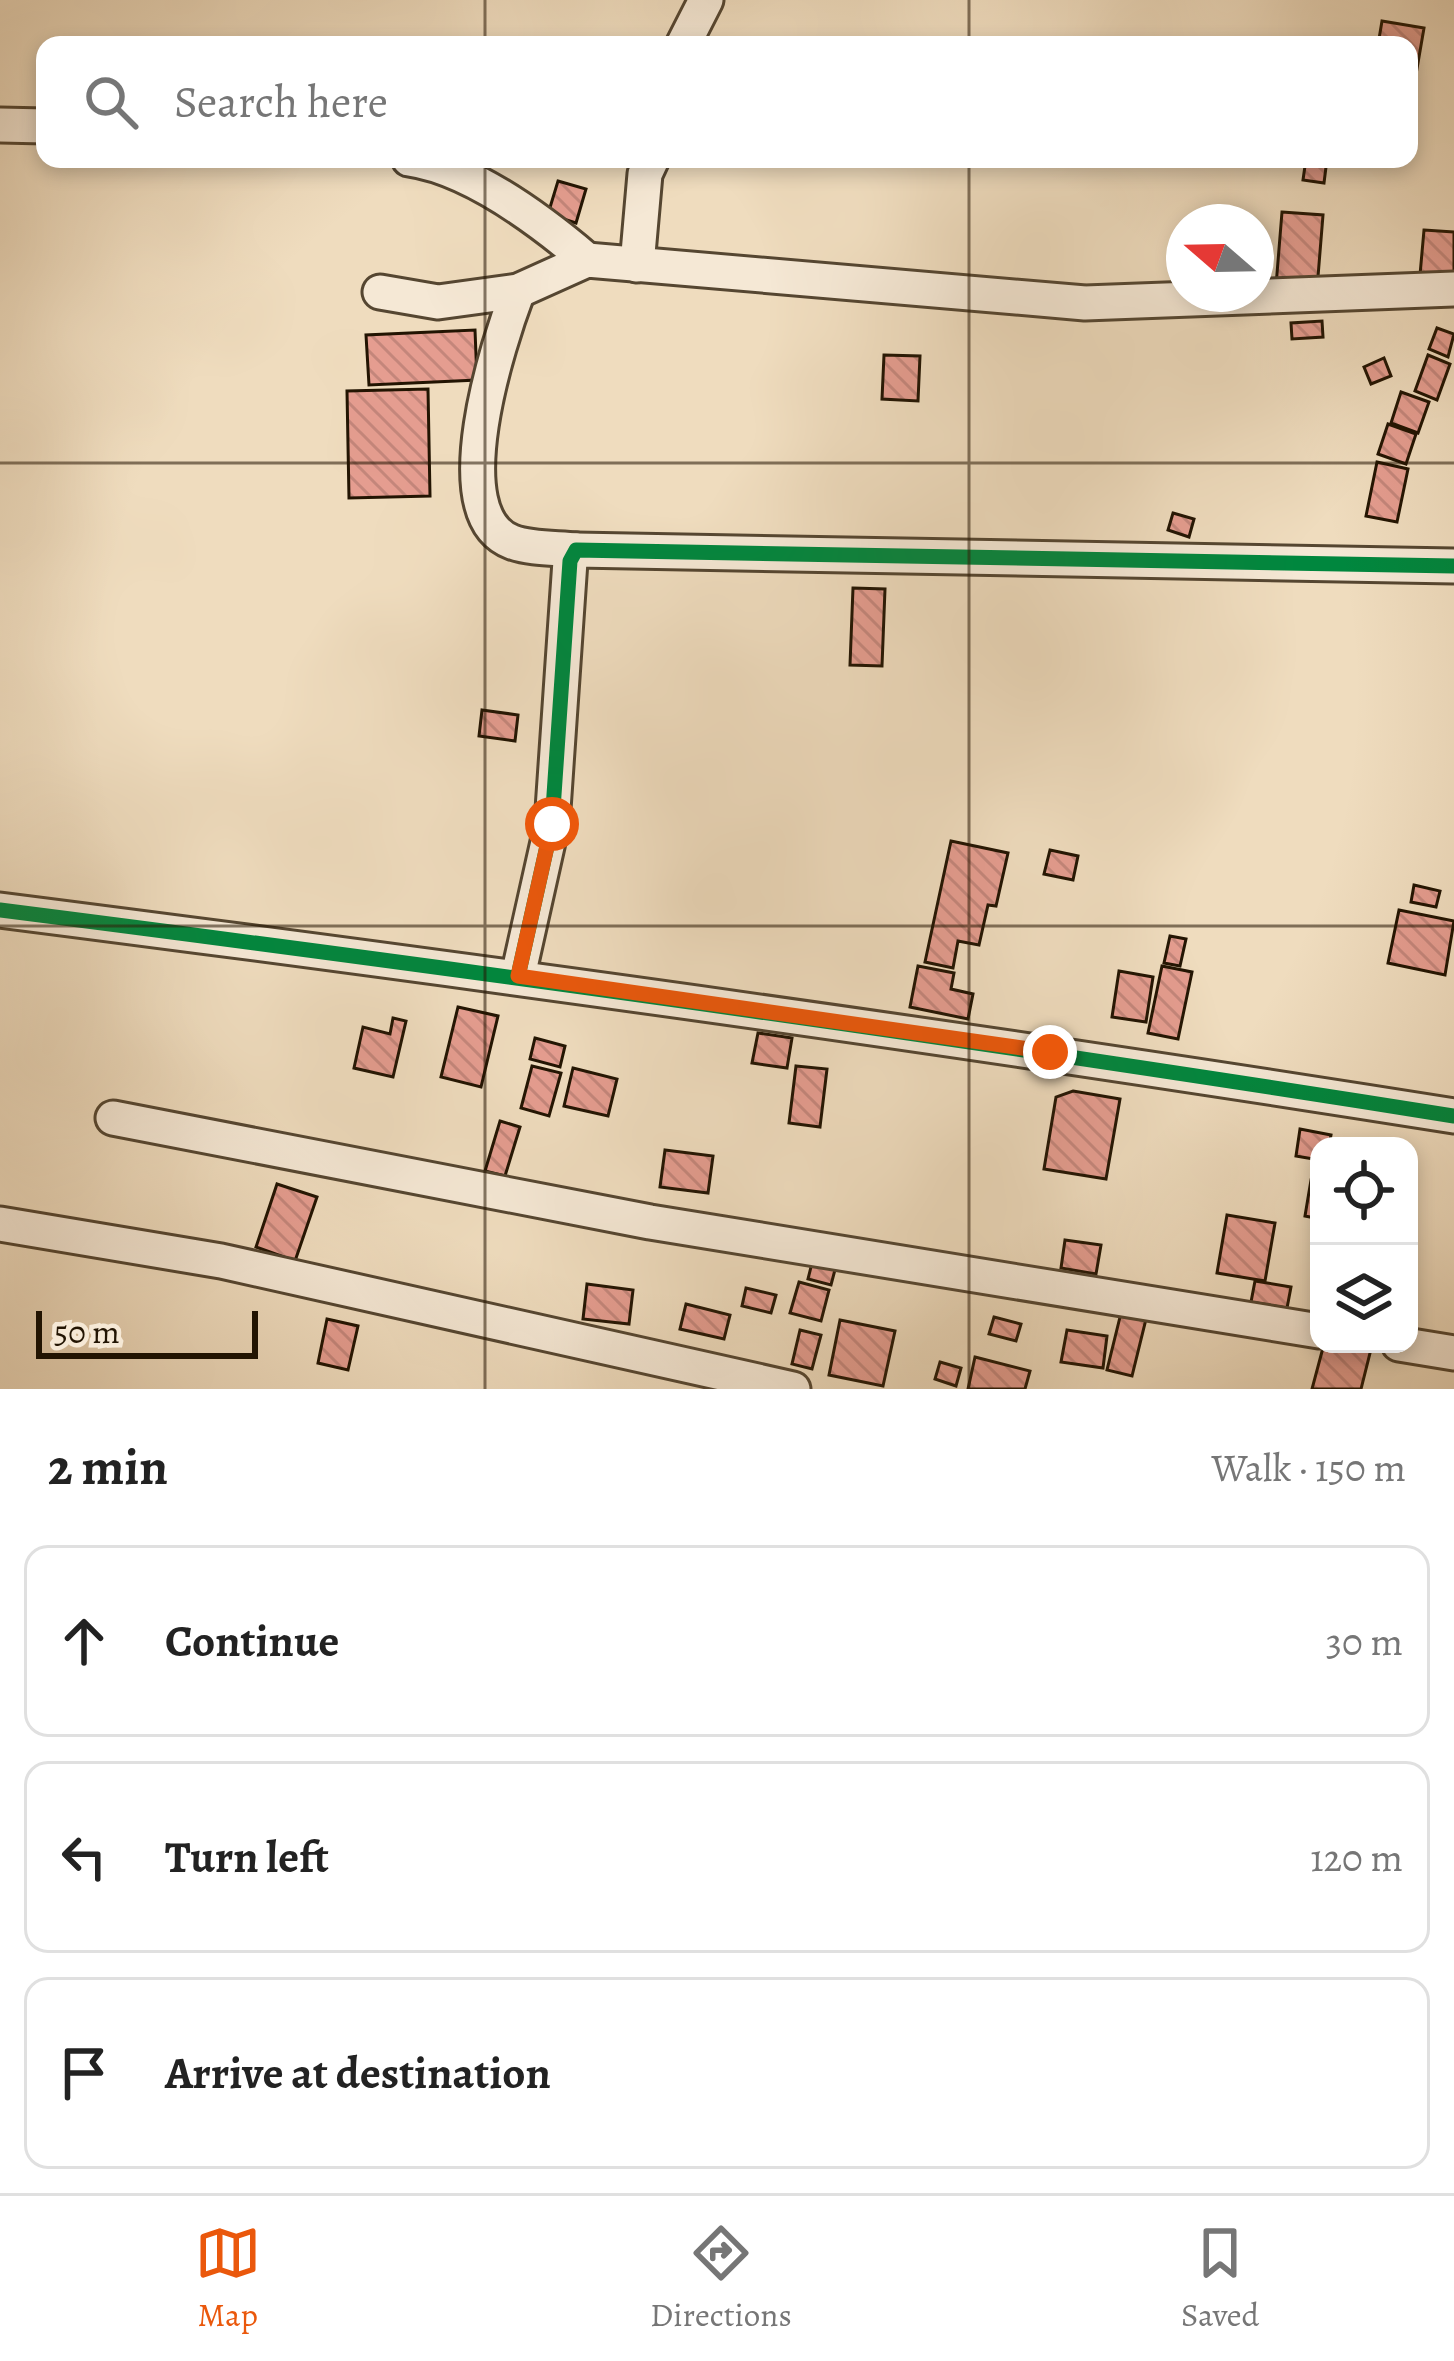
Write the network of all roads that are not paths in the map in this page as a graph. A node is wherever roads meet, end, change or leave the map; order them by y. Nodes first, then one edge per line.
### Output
1 (706, 0) edge
2 (688, 36) edge
3 (0, 125) edge
4 (36, 126) edge
5 (443, 168) edge
6 (648, 168) edge
7 (586, 260) junction
8 (637, 265) junction
9 (1454, 289) edge
10 (518, 291) junction
11 (380, 292) dead end
12 (576, 550) junction
13 (1454, 566) edge
14 (0, 910) edge
15 (518, 976) junction
16 (1454, 1116) edge
17 (113, 1118) dead end
18 (0, 1224) edge
19 (1310, 1330) edge
20 (1418, 1347) edge
21 (1454, 1353) edge
22 (794, 1389) edge

1 - 2 street
3 - 4 street
5 - 7 street
6 - 8 street
7 - 8 street
7 - 10 street
8 - 9 street
10 - 11 street
10 - 12 street
12 - 13 street
12 - 15 street
14 - 15 street
15 - 16 street
17 - 19 street
18 - 22 street
20 - 21 street

